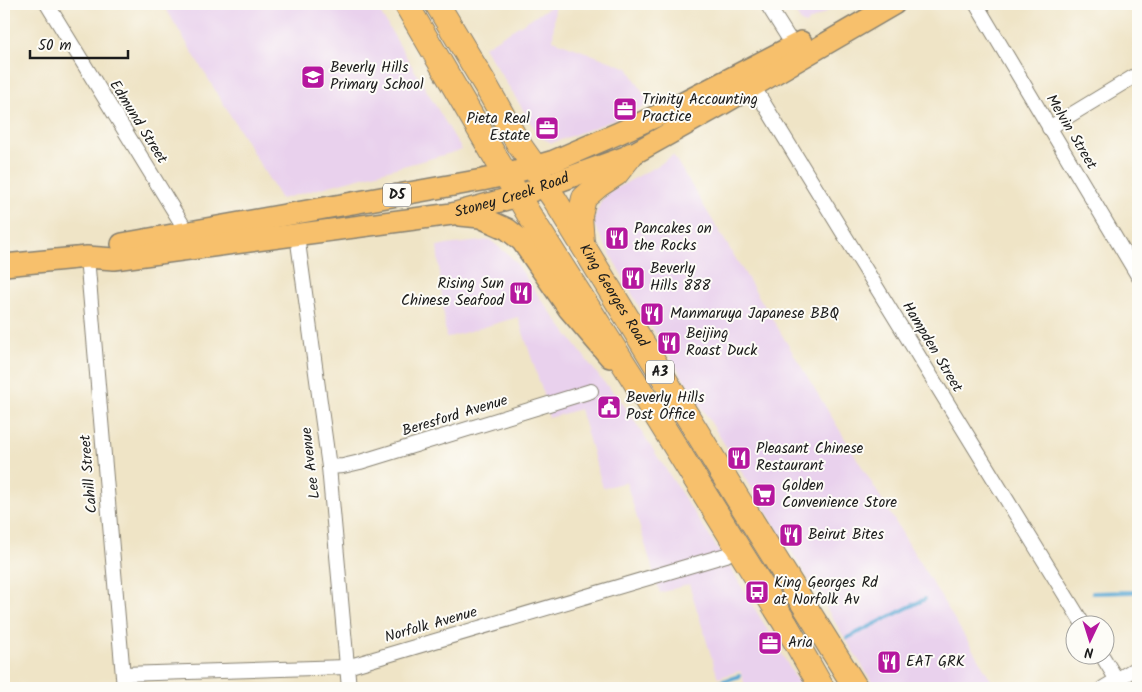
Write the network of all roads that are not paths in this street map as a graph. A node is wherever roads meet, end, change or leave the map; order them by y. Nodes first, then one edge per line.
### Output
1 (47, 4) edge
2 (406, 4) edge
3 (437, 4) edge
4 (768, 4) edge
5 (869, 4) edge
6 (894, 4) edge
7 (976, 4) edge
8 (797, 52) junction
9 (1138, 74) edge
10 (753, 86) junction
11 (1049, 128) junction
12 (631, 154) junction
13 (505, 175) junction
14 (541, 177) junction
15 (518, 196) junction
16 (452, 214) junction
17 (187, 232) junction
18 (297, 235) junction
19 (582, 244) junction
20 (87, 257) junction
21 (4, 265) edge
22 (1138, 276) edge
23 (634, 380) junction
24 (591, 391) dead end
25 (329, 467) junction
26 (738, 548) junction
27 (1077, 614) edge
28 (1107, 664) edge
29 (347, 667) junction
30 (1138, 667) edge
31 (123, 674) junction
32 (1117, 680) junction
33 (124, 688) edge
34 (349, 688) edge
35 (822, 688) edge
36 (856, 688) edge
37 (1103, 688) edge

1 - 17 street, Edmund Street
2 - 13 highway, King Georges Road / A3
3 - 14 highway, King Georges Road / A3
4 - 8 street
5 - 8 main road, Stoney Creek Road
6 - 8 main road, Stoney Creek Road
7 - 11 street, Melvin Street
8 - 10 main road, Stoney Creek Road
8 - 14 main road, Stoney Creek Road
9 - 11 street
10 - 12 main road, Stoney Creek Road
10 - 27 street, Hampden Street
11 - 22 street, Melvin Street
12 - 14 main road, Stoney Creek Road
12 - 19 highway
13 - 14 main road, Stoney Creek Road
13 - 15 highway, King Georges Road / A3
13 - 17 main road, Stoney Creek Road / D5
14 - 15 main road, Stoney Creek Road
14 - 19 highway, King Georges Road / A3
15 - 16 main road, Stoney Creek Road / D5
15 - 23 highway, King Georges Road / A3
16 - 18 main road, Stoney Creek Road / D5
16 - 23 main road
17 - 20 main road, Stoney Creek Road / D5
18 - 20 main road, Stoney Creek Road / D5
18 - 25 street, Lee Avenue
19 - 36 highway, King Georges Road / A3
20 - 21 main road, Stoney Creek Road / D5
20 - 31 street, Cahill Street
23 - 26 highway, King Georges Road / A3
24 - 25 street, Beresford Avenue
25 - 29 street, Lee Avenue
26 - 29 street, Norfolk Avenue
26 - 35 highway, King Georges Road / A3
28 - 32 street
29 - 31 street, Norfolk Avenue
29 - 34 street, Lee Avenue
30 - 32 street
31 - 33 street, Cahill Street
32 - 37 street

